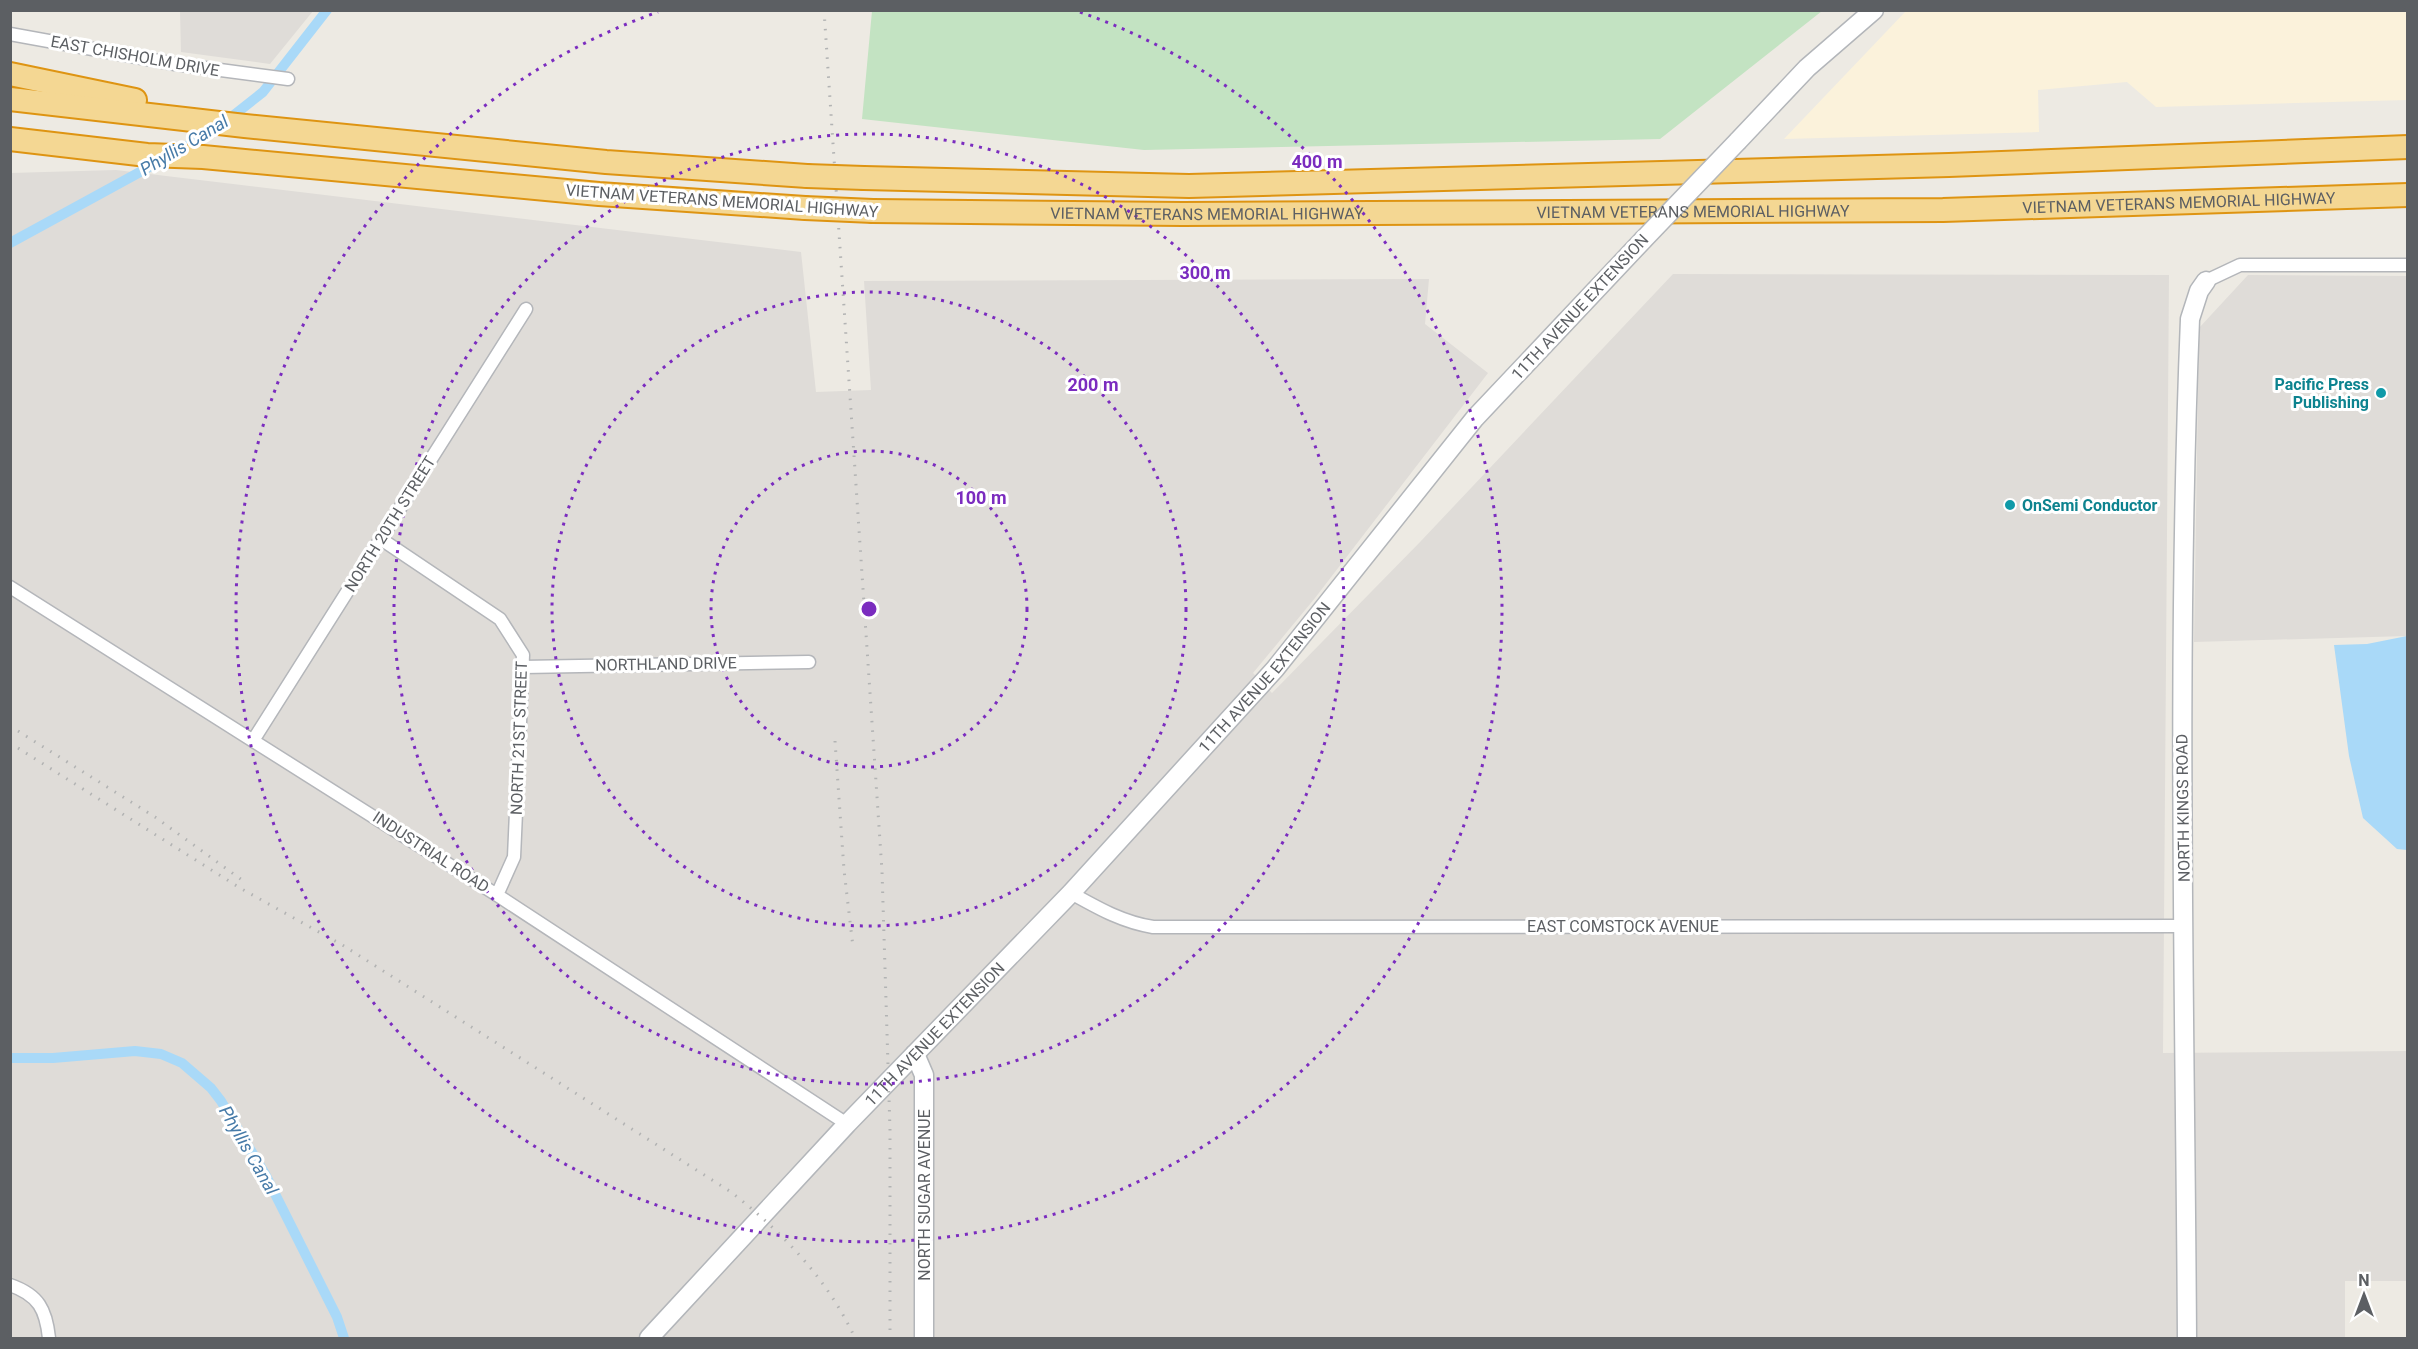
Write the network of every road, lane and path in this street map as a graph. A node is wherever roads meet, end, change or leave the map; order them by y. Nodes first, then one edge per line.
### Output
1 (1874, 10) edge
2 (10, 34) edge
3 (10, 74) edge
4 (288, 79) dead end
5 (10, 99) edge
6 (201, 115) junction
7 (10, 139) edge
8 (2408, 147) edge
9 (10, 151) edge
10 (147, 155) junction
11 (2408, 195) edge
12 (2408, 265) edge
13 (2206, 281) joint
14 (526, 309) dead end
15 (381, 539) junction
16 (10, 587) edge
17 (809, 662) dead end
18 (523, 667) junction
19 (254, 739) junction
20 (1071, 893) junction
21 (497, 895) junction
22 (2184, 926) junction
23 (915, 1054) junction
24 (848, 1124) junction
25 (10, 1285) edge
26 (49, 1338) edge
27 (649, 1338) edge
28 (924, 1338) edge
29 (2187, 1338) edge

1 - 20 street, 11TH AVENUE EXTENSION, bridge
2 - 4 street, EAST CHISHOLM DRIVE
3 - 6 highway
5 - 6 highway
6 - 8 highway, VIETNAM VETERANS MEMORIAL HIGHWAY, bridge
7 - 10 highway, VIETNAM VETERANS MEMORIAL HIGHWAY
9 - 10 highway
10 - 11 highway, VIETNAM VETERANS MEMORIAL HIGHWAY, bridge
12 - 13 street
13 - 22 street, NORTH KINGS ROAD
14 - 15 street, NORTH 20TH STREET
15 - 18 street, NORTH 21ST STREET
15 - 19 street, NORTH 20TH STREET
16 - 19 street, INDUSTRIAL ROAD
17 - 18 street, NORTHLAND DRIVE
18 - 21 street, NORTH 21ST STREET
19 - 21 street, INDUSTRIAL ROAD
20 - 22 street, EAST COMSTOCK AVENUE
20 - 23 street, 11TH AVENUE EXTENSION
21 - 24 street, INDUSTRIAL ROAD
22 - 29 street, NORTH KINGS ROAD
23 - 24 street, 11TH AVENUE EXTENSION
23 - 28 street, NORTH SUGAR AVENUE
24 - 27 street, 11TH AVENUE EXTENSION
25 - 26 street

